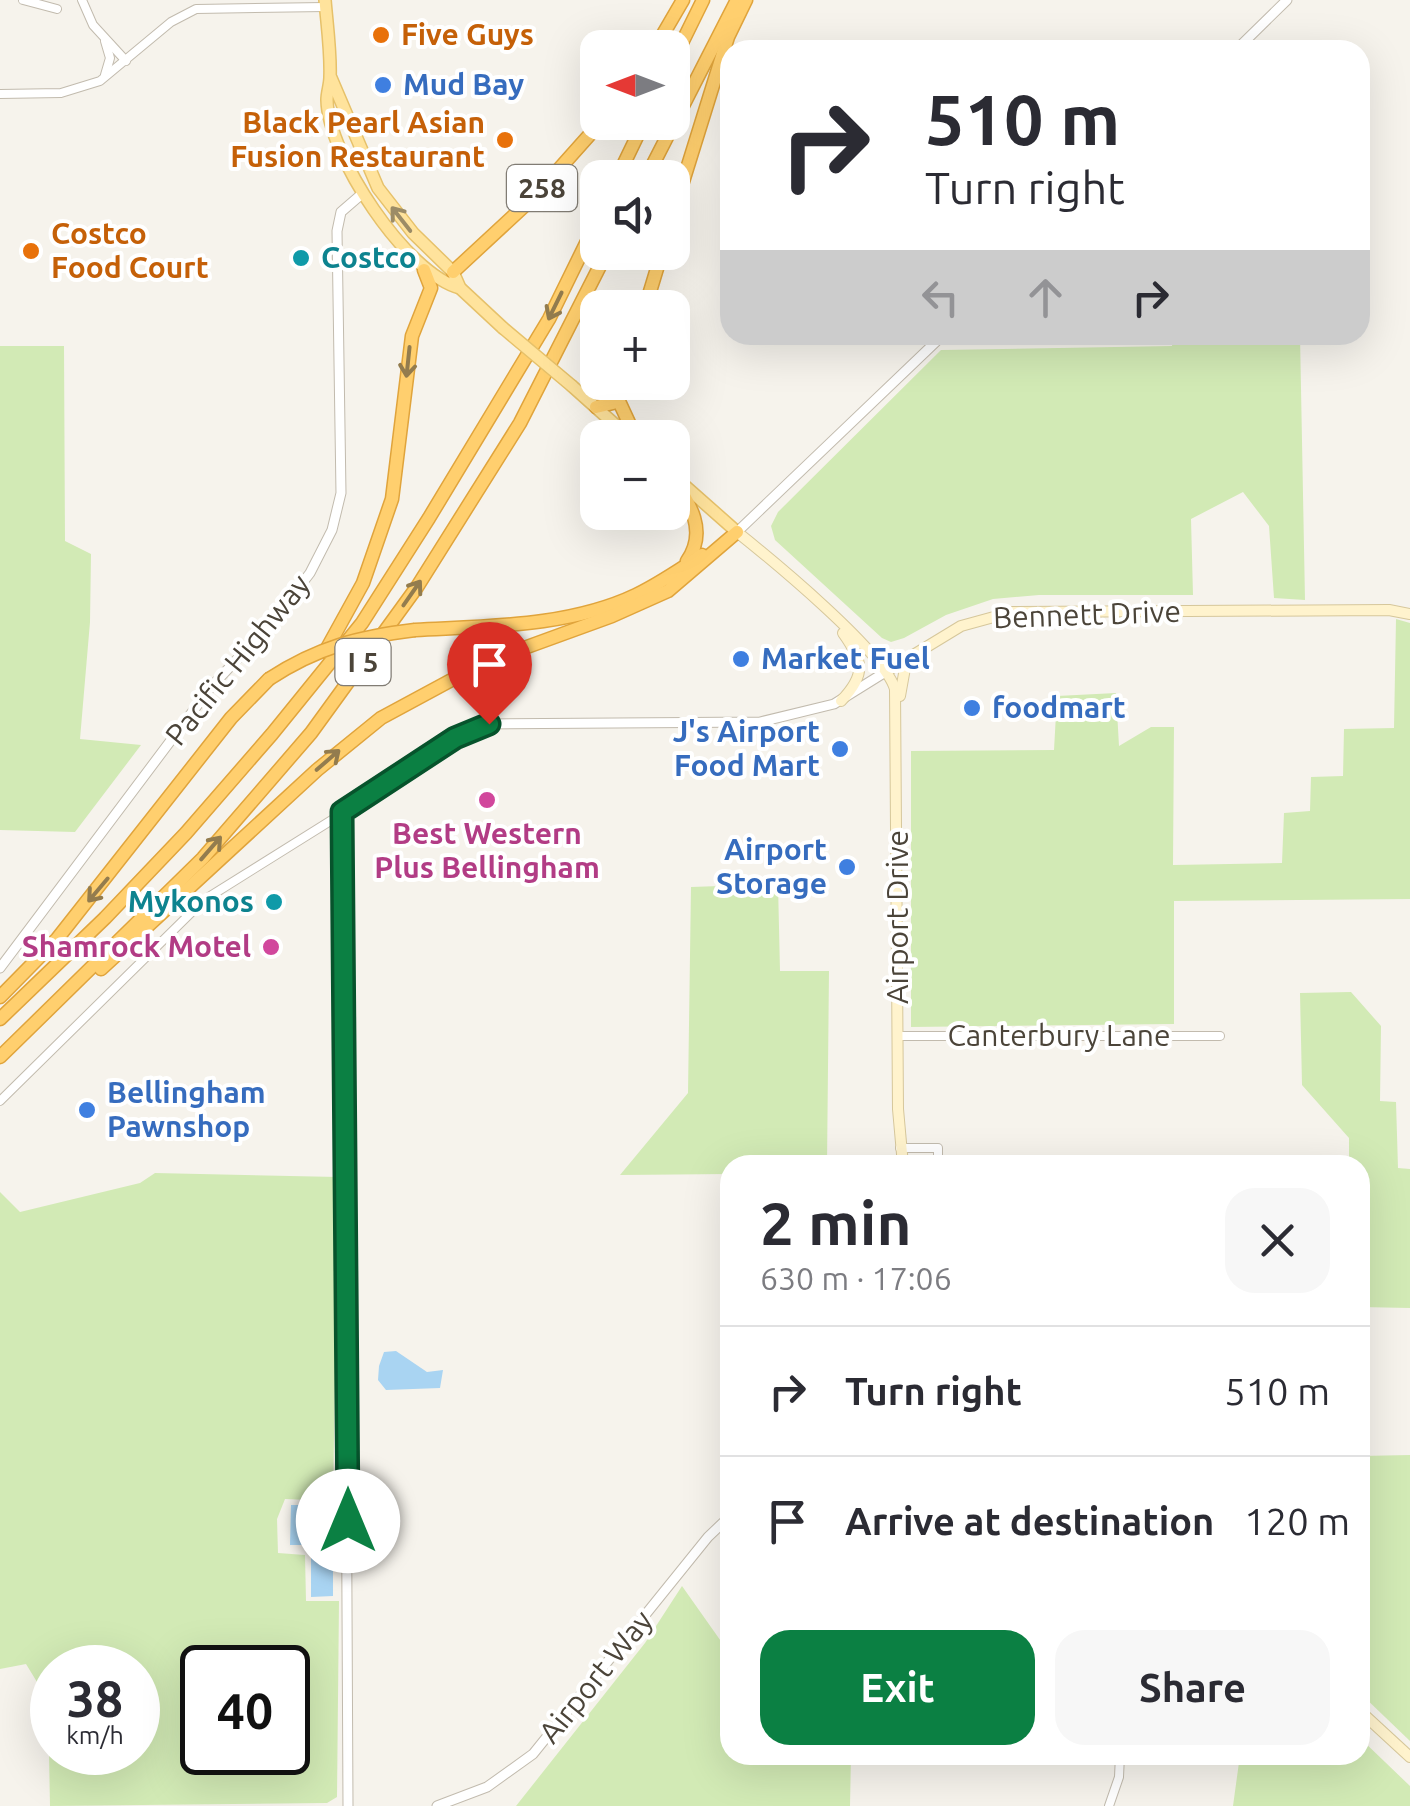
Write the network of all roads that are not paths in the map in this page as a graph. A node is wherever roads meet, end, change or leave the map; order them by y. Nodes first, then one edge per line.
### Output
1 (23, 0) edge
2 (82, 0) edge
3 (683, 0) edge
4 (703, 0) edge
5 (737, 0) edge
6 (746, 0) edge
7 (1287, 0) edge
8 (326, 2) edge
9 (58, 9) dead end
10 (666, 30) edge
11 (688, 30) edge
12 (103, 37) junction
13 (727, 40) edge
14 (1246, 40) edge
15 (126, 61) junction
16 (720, 63) edge
17 (330, 78) junction
18 (100, 81) junction
19 (0, 94) edge
20 (584, 140) edge
21 (655, 160) edge
22 (690, 160) edge
23 (362, 193) junction
24 (580, 255) edge
25 (424, 270) junction
26 (598, 270) edge
27 (454, 272) junction
28 (460, 288) junction
29 (933, 345) edge
30 (614, 400) edge
31 (596, 407) junction
32 (612, 420) edge
33 (690, 492) edge
34 (690, 508) edge
35 (737, 532) junction
36 (670, 575) junction
37 (825, 608) junction
38 (1410, 614) edge
39 (916, 651) junction
40 (887, 671) junction
41 (841, 700) junction
42 (897, 714) junction
43 (272, 734) junction
44 (342, 812) junction
45 (0, 968) edge
46 (0, 997) edge
47 (43, 1016) junction
48 (0, 1019) edge
49 (898, 1036) junction
50 (1220, 1036) dead end
51 (0, 1057) edge
52 (0, 1102) edge
53 (900, 1148) junction
54 (901, 1155) edge
55 (938, 1155) edge
56 (720, 1525) edge
57 (1370, 1720) edge
58 (1410, 1758) edge
59 (1119, 1765) edge
60 (348, 1806) edge
61 (437, 1806) edge
62 (1109, 1806) edge

1 - 9 street
2 - 12 street
3 - 10 highway
4 - 11 highway
5 - 21 highway
6 - 13 highway
7 - 14 street
8 - 15 street
8 - 17 main road
12 - 15 street
12 - 18 street
15 - 18 street
16 - 22 highway
17 - 23 main road
27 -> 17 main road
18 - 19 street
20 - 27 highway, 258
23 - 25 main road
23 - 45 street, Pacific Highway
24 -> 43 highway, I 5
25 - 28 main road
25 -> 43 highway
47 -> 26 highway, I 5
27 - 28 main road
28 - 31 main road, bridge
29 - 35 street
30 - 31 highway
31 - 32 main road
33 - 35 main road
34 - 36 highway
35 - 36 highway
35 - 37 main road
47 -> 35 highway
36 -> 46 highway, bridge
37 - 40 main road
37 - 41 main road
38 - 39 main road, Bennett Drive
39 - 40 main road, Bennett Drive
39 - 42 main road
40 - 41 street, Bennett Drive
40 - 42 main road, Airport Drive
41 - 44 street, Bennett Drive
42 - 49 main road, Airport Drive
43 - 48 highway, I 5
44 - 52 street
44 - 60 street
47 - 51 highway, I 5
49 - 50 street, Canterbury Lane
49 - 53 main road, Airport Drive
53 - 54 main road, Airport Drive
53 - 55 street
56 - 61 street, Airport Way
57 - 58 main road
59 - 62 street

